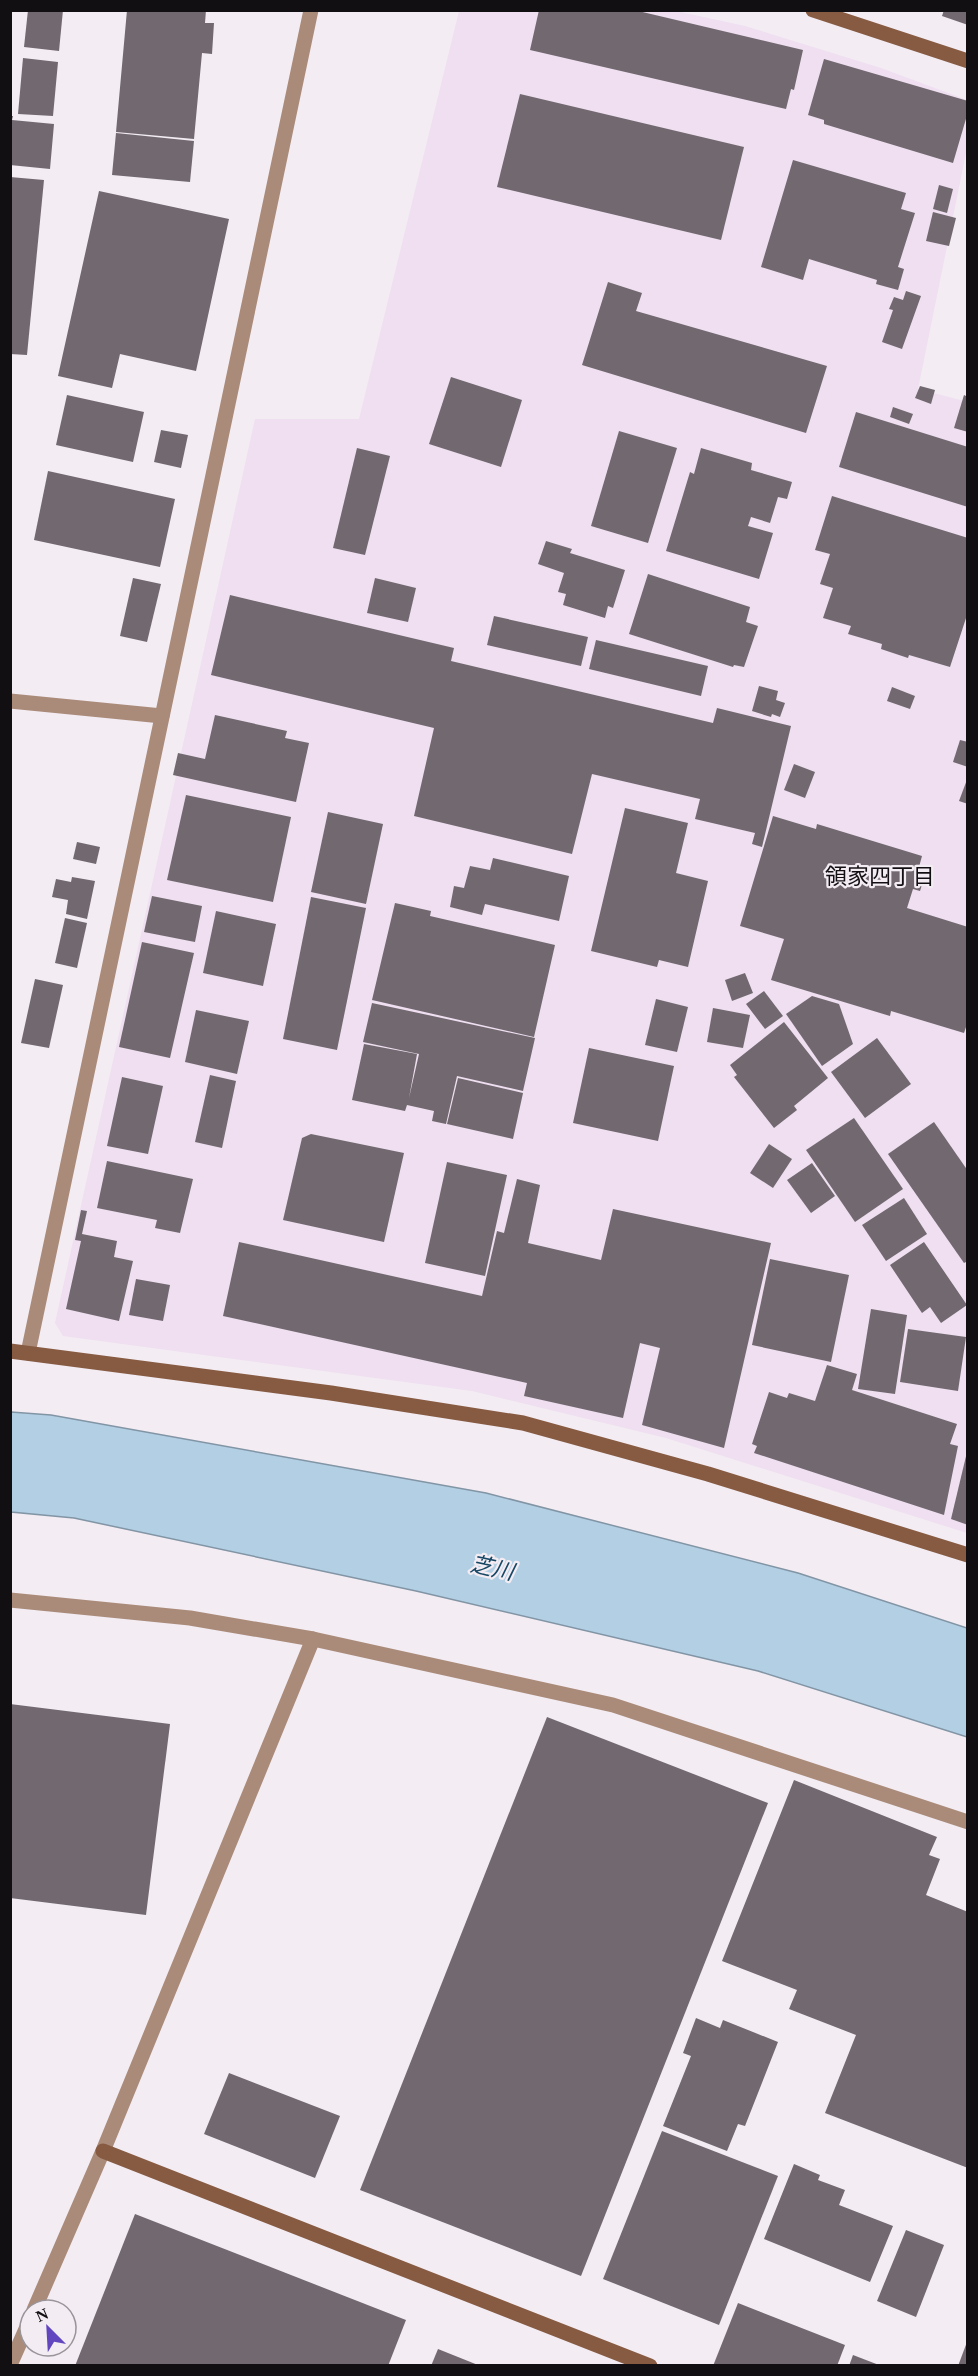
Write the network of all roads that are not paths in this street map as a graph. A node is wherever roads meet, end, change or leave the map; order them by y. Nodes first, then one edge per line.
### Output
1 (311, 10) edge
2 (813, 10) edge
3 (968, 61) edge
4 (10, 701) edge
5 (162, 716) junction
6 (10, 1351) edge
7 (28, 1353) junction
8 (968, 1554) edge
9 (10, 1599) edge
10 (313, 1639) junction
11 (968, 1822) edge
12 (103, 2151) junction
13 (39, 2298) edge
14 (18, 2347) edge
15 (10, 2365) edge
16 (650, 2366) edge

1 - 5 street
2 - 3 street
4 - 5 street
5 - 7 street
6 - 7 street
7 - 8 street
9 - 10 street
10 - 11 street
10 - 12 street
12 - 13 street
12 - 16 street
14 - 15 street

